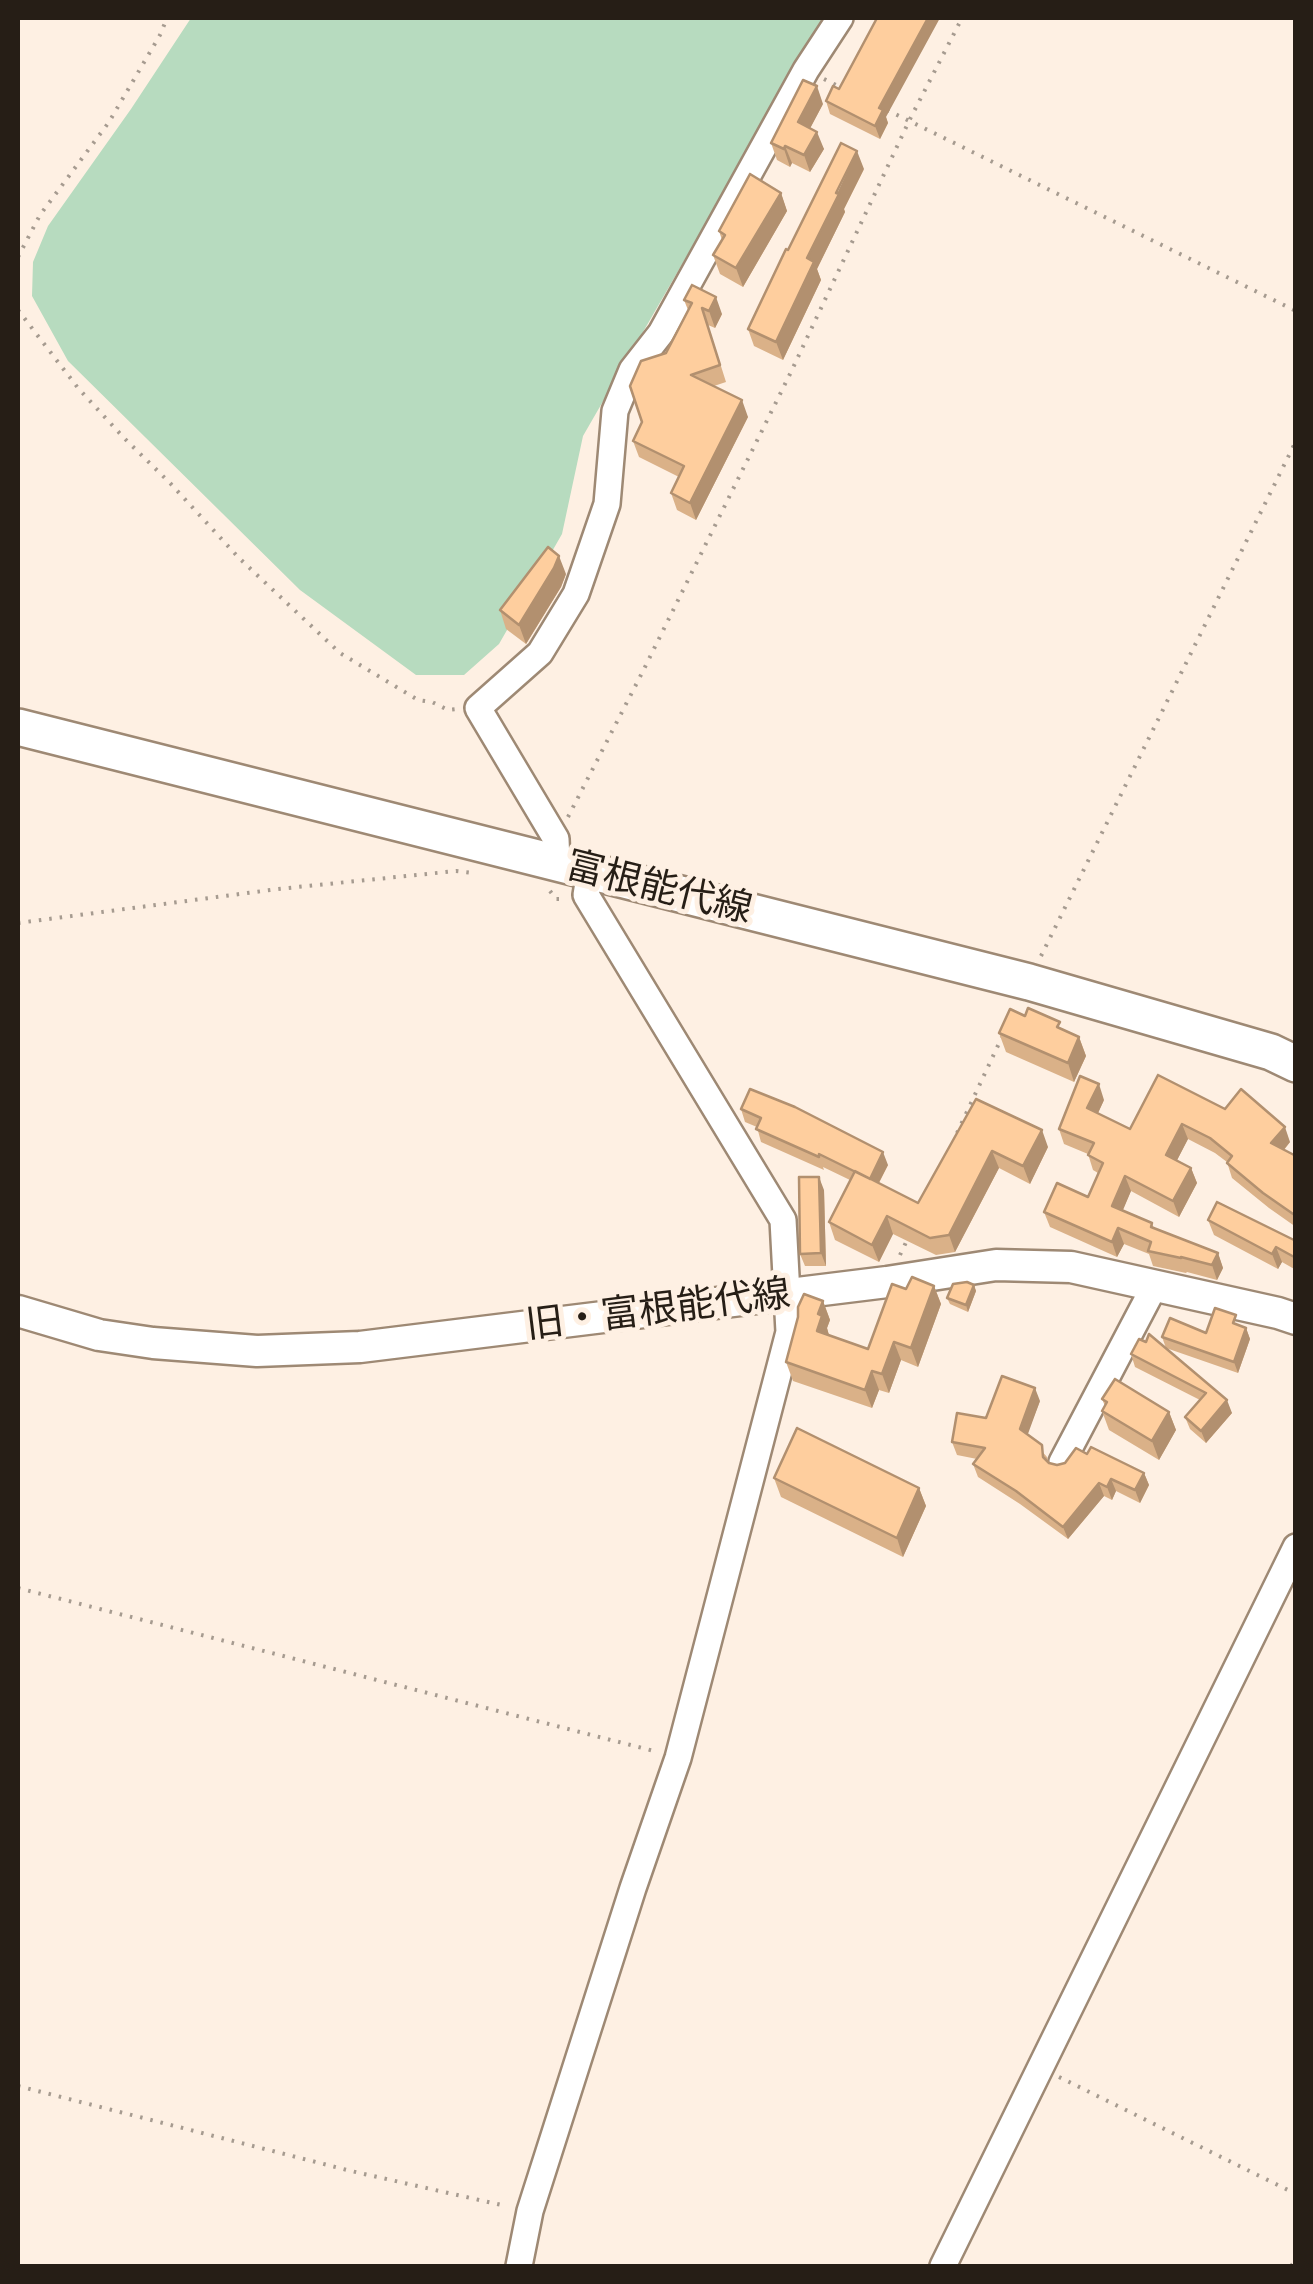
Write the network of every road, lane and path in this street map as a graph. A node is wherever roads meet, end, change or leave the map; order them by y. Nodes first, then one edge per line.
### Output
1 (168, 18) edge
2 (840, 18) edge
3 (962, 18) edge
4 (806, 70) junction
5 (840, 87) edge
6 (875, 104) edge
7 (909, 121) junction
8 (18, 257) edge
9 (18, 310) edge
10 (1296, 311) edge
11 (1296, 441) edge
12 (478, 708) junction
13 (18, 727) edge
14 (568, 872) junction
15 (484, 874) dead end
16 (18, 923) edge
17 (1028, 982) junction
18 (1004, 1034) edge
19 (1296, 1064) edge
20 (954, 1140) edge
21 (912, 1229) edge
22 (887, 1282) junction
23 (1155, 1285) junction
24 (786, 1294) junction
25 (18, 1311) edge
26 (1296, 1319) edge
27 (1062, 1462) edge
28 (1296, 1547) edge
29 (18, 1588) edge
30 (678, 1758) junction
31 (1041, 2068) junction
32 (18, 2086) edge
33 (1296, 2194) edge
34 (530, 2212) junction
35 (1296, 2260) edge
36 (519, 2266) edge
37 (943, 2266) edge
38 (1292, 2266) edge

1 - 8 path
2 - 4 street
3 - 7 path
4 - 5 path
4 - 12 street
6 - 7 path
7 - 10 path
7 - 14 path
9 - 12 path
11 - 17 path
12 - 14 street
13 - 14 main road, 富根能代線
14 - 17 main road, 富根能代線
14 - 24 street
15 - 16 path
17 - 19 main road, 富根能代線
18 - 20 path
21 - 22 path
22 - 23 street, 旧・富根能代線
22 - 24 street, 旧・富根能代線
23 - 26 street, 旧・富根能代線
23 - 27 street
24 - 25 street, 旧・富根能代線
24 - 30 street
28 - 31 street
29 - 30 path
30 - 34 street
31 - 33 path
31 - 37 street
32 - 34 path
34 - 36 street
35 - 38 path

